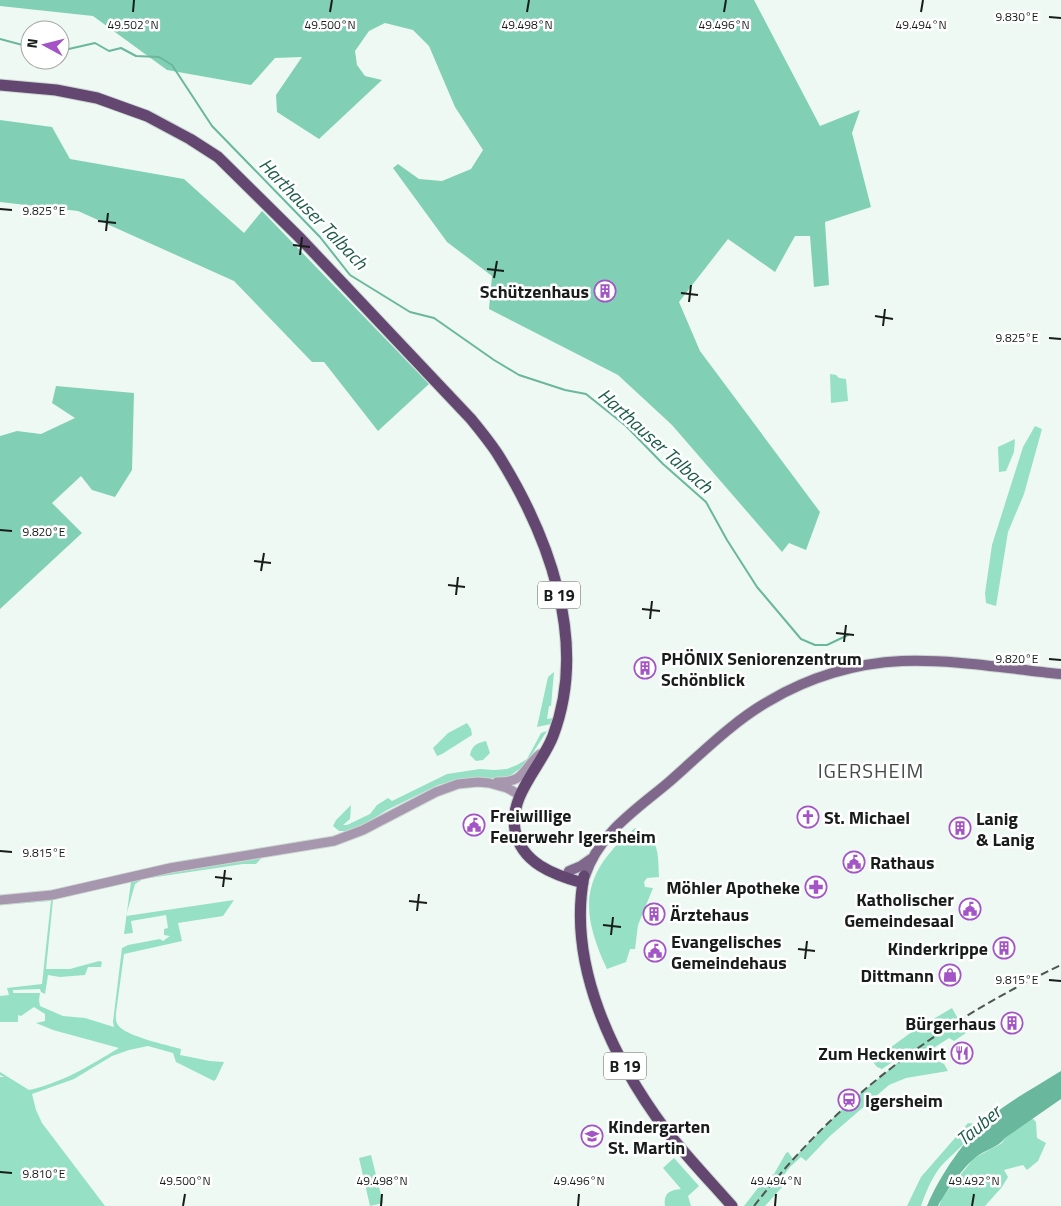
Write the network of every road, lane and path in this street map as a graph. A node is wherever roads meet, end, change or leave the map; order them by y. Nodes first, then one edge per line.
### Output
1 (0, 85) edge
2 (1061, 674) edge
3 (546, 749) junction
4 (507, 782) junction
5 (482, 783) junction
6 (521, 793) junction
7 (592, 858) junction
8 (541, 866) junction
9 (569, 871) junction
10 (584, 879) junction
11 (0, 900) edge
12 (732, 1206) edge

1 - 3 main road, B 19
2 - 7 main road
3 - 4 street
3 - 6 main road, B 19
4 - 5 street
4 - 6 street
5 - 6 street
5 - 11 street
6 - 8 main road, B 19
7 - 9 main road
7 - 10 main road
8 - 9 main road
8 - 10 main road, B 19
9 - 10 main road
10 - 12 main road, B 19

